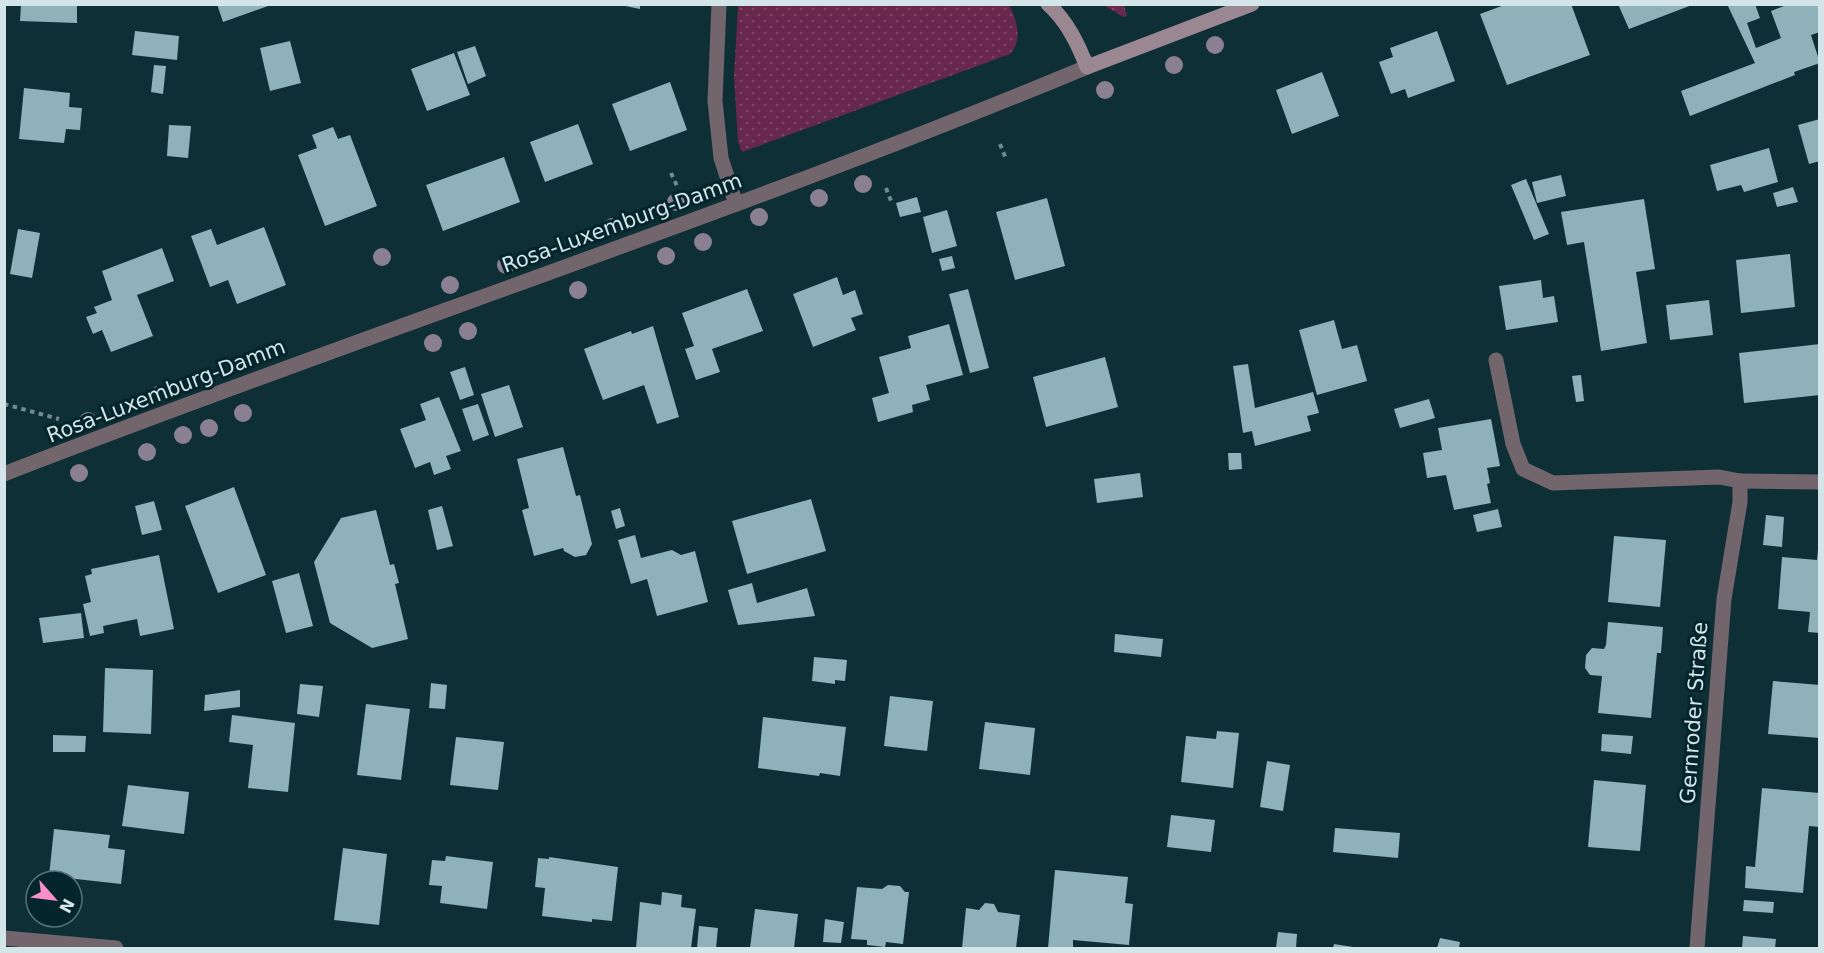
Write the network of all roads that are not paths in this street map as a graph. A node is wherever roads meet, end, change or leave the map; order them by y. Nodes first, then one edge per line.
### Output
1 (718, 4) edge
2 (1048, 4) edge
3 (1252, 4) edge
4 (1087, 67) junction
5 (736, 204) junction
6 (1496, 360) dead end
7 (4, 474) edge
8 (1740, 481) junction
9 (1820, 482) edge
10 (4, 938) edge
11 (116, 948) edge
12 (1697, 948) edge

1 - 5 street
2 - 4 main road
3 - 4 main road, Rosa-Luxemburg-Damm
4 - 5 street, Rosa-Luxemburg-Damm
5 - 7 street, Rosa-Luxemburg-Damm
6 - 8 street
8 - 9 street
8 - 12 street, Gernroder Straße
10 - 11 street

